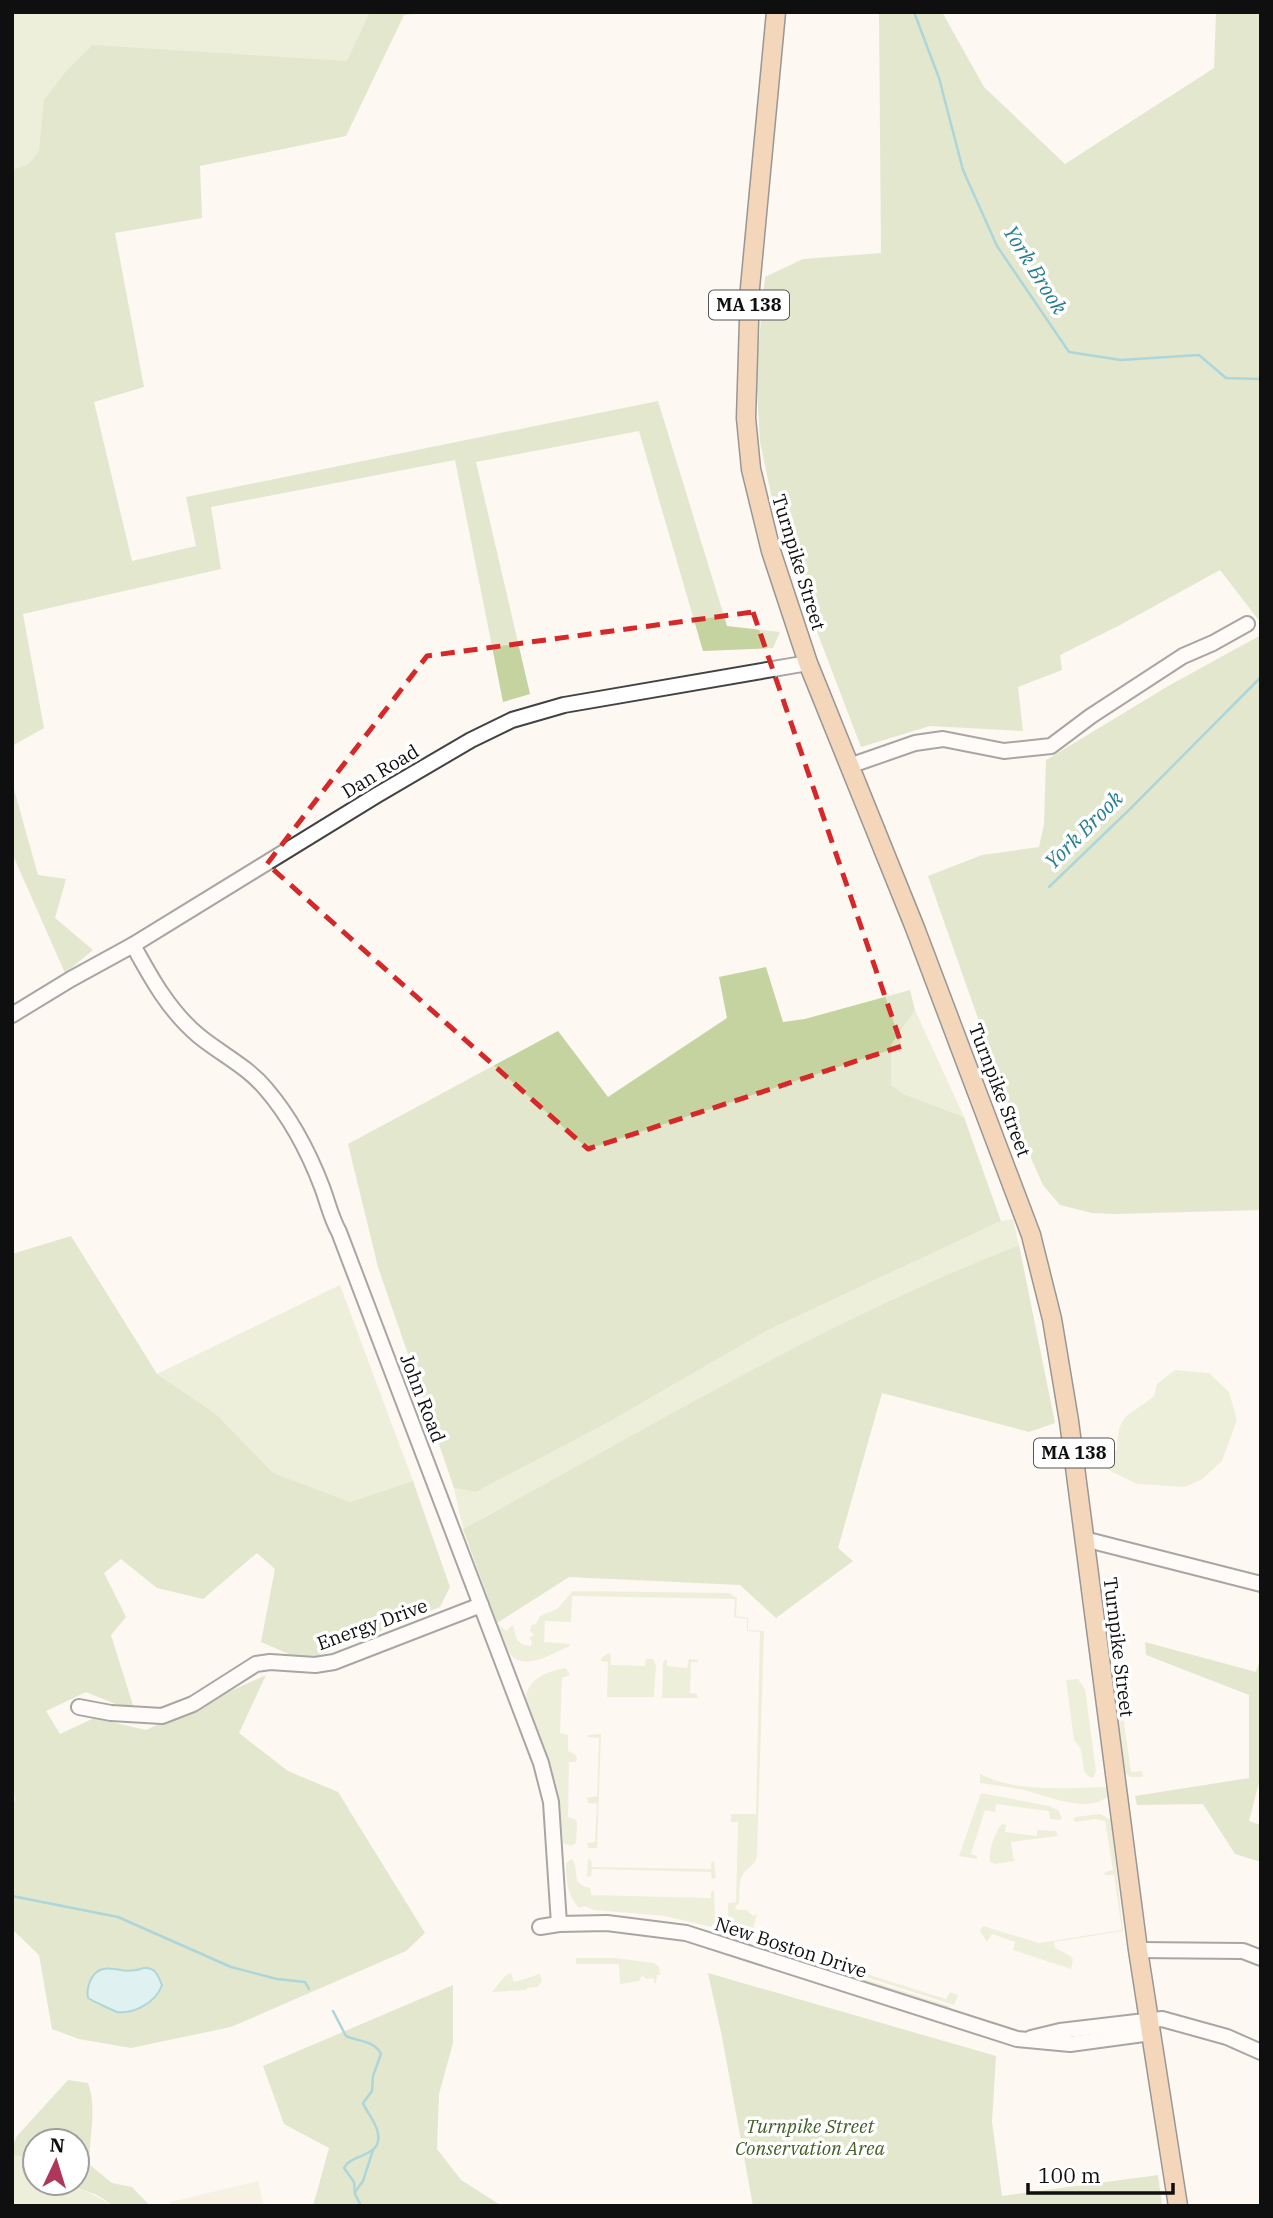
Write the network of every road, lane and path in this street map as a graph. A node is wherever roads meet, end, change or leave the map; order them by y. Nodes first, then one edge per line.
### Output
1 (776, 12) edge
2 (1247, 624) dead end
3 (808, 663) junction
4 (849, 766) junction
5 (133, 945) junction
6 (12, 1015) edge
7 (1084, 1539) junction
8 (1261, 1584) edge
9 (481, 1605) junction
10 (79, 1707) dead end
11 (559, 1924) junction
12 (540, 1927) dead end
13 (1138, 1950) junction
14 (1261, 1958) edge
15 (1150, 2026) junction
16 (1261, 2052) edge
17 (1178, 2206) edge

1 - 3 main road, Turnpike Street / MA 138
2 - 4 street
3 - 4 main road, Turnpike Street / MA 138
3 - 5 street, Dan Road
4 - 7 main road, Turnpike Street / MA 138
5 - 6 street, Dan Road
5 - 9 street, John Road
7 - 8 street
7 - 13 main road, Turnpike Street / MA 138
9 - 10 street, Energy Drive
9 - 11 street, John Road
11 - 12 street, New Boston Drive
11 - 15 street, New Boston Drive
13 - 14 street
13 - 15 main road, Turnpike Street / MA 138
15 - 16 street, New Boston Drive
15 - 17 main road, Turnpike Street / MA 138

